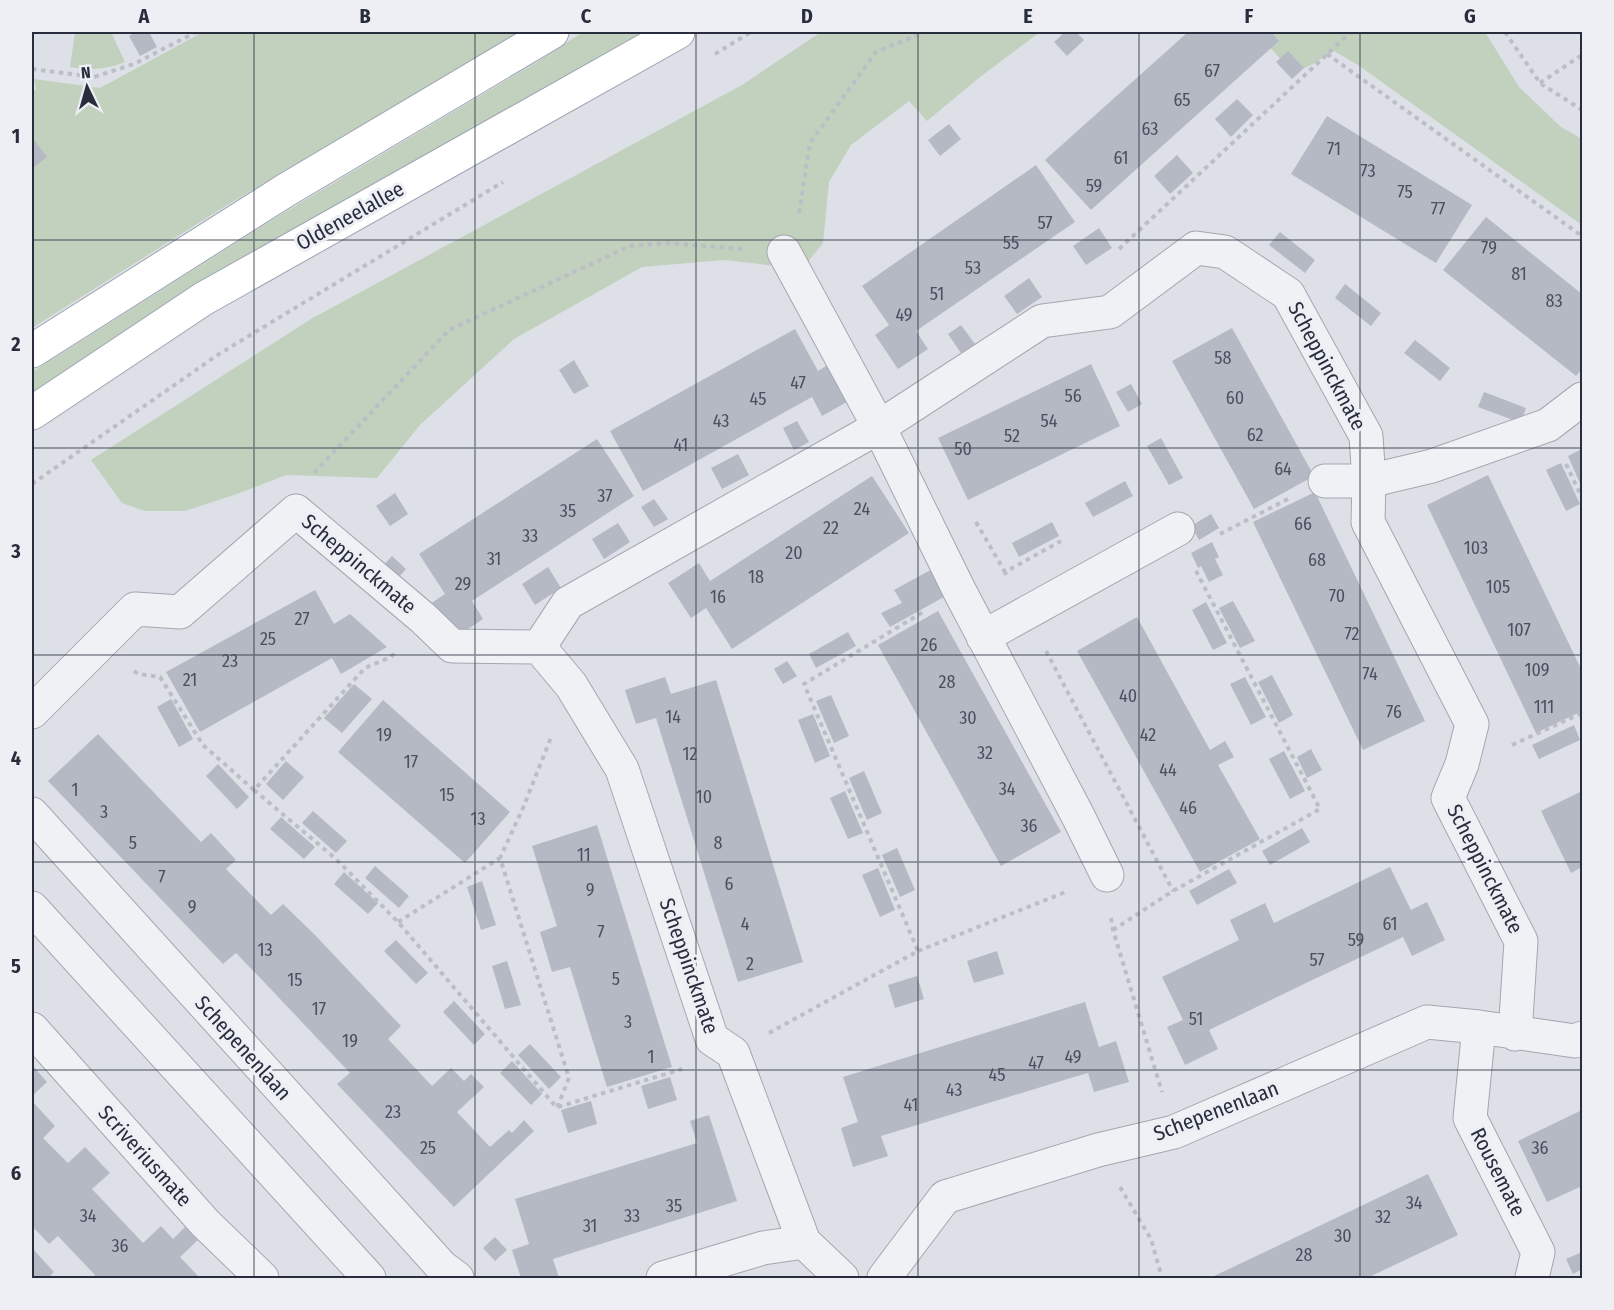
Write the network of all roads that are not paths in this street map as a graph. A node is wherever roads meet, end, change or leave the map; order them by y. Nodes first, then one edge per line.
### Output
1 (552, 32) edge
2 (678, 32) edge
3 (784, 252) road end
4 (32, 351) edge
5 (1582, 399) edge
6 (32, 413) edge
7 (879, 427) junction
8 (1325, 481) road end
9 (1369, 481) junction
10 (1178, 530) dead end
11 (983, 637) junction
12 (539, 648) junction
13 (32, 712) edge
14 (32, 814) edge
15 (1107, 875) road end
16 (32, 908) edge
17 (1479, 1027) junction
18 (32, 1029) edge
19 (1515, 1034) junction
20 (1582, 1038) edge
21 (804, 1242) junction
22 (262, 1278) edge
23 (369, 1278) edge
24 (458, 1278) edge
25 (663, 1278) edge
26 (842, 1278) edge
27 (884, 1278) edge
28 (1532, 1278) edge

1 - 4 main road
2 - 6 main road, Oldeneelallee
3 - 7 street
5 - 9 street
7 - 9 street, Scheppinckmate
7 - 11 street
7 - 12 street, Scheppinckmate
8 - 9 street
9 - 19 street, Scheppinckmate
10 - 11 street
11 - 15 street
12 - 13 street, Scheppinckmate
12 - 21 street, Scheppinckmate
14 - 24 street, Schepenenlaan
16 - 23 street
17 - 19 street, Schepenenlaan
17 - 27 street, Schepenenlaan
17 - 28 street, Rousemate
18 - 22 street, Scriveriusmate
19 - 20 street, Schepenenlaan
21 - 25 street
21 - 26 street, Scheppinckmate

